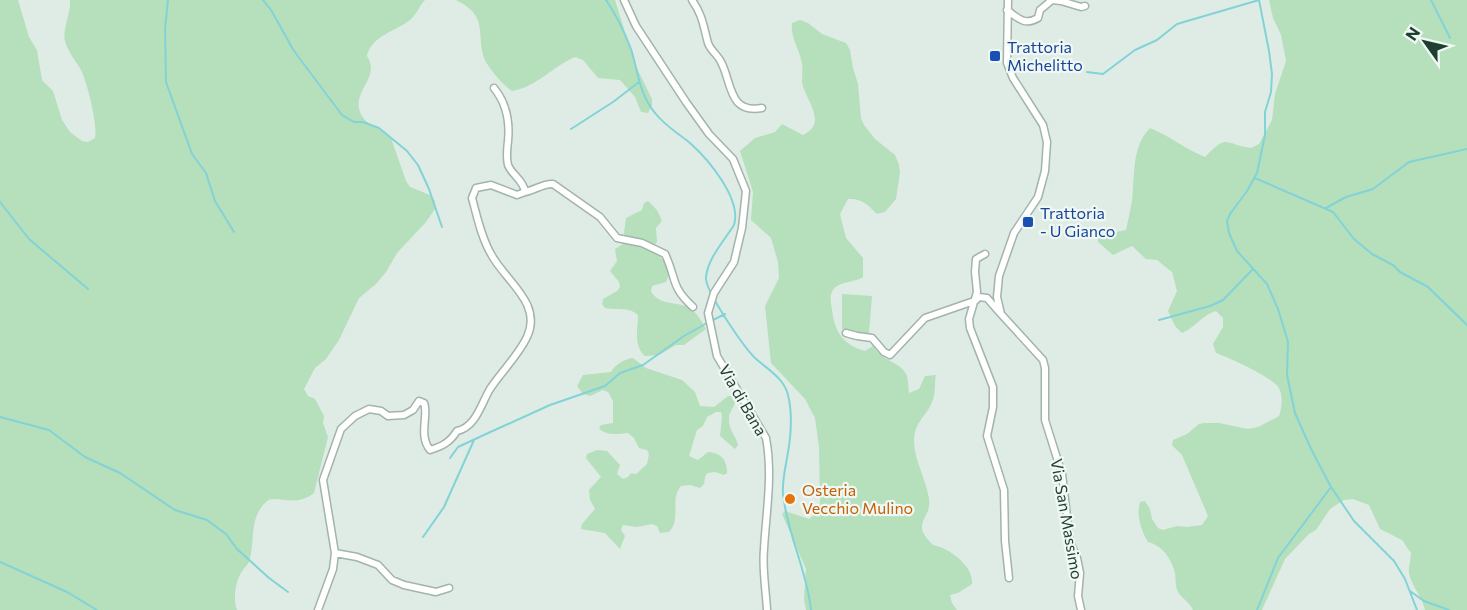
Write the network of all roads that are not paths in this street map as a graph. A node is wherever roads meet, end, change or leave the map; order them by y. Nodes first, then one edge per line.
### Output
1 (624, 0) edge
2 (692, 0) edge
3 (1008, 0) edge
4 (1085, 6) dead end
5 (1007, 10) junction
6 (494, 88) dead end
7 (762, 108) dead end
8 (525, 192) junction
9 (985, 254) dead end
10 (973, 303) junction
11 (693, 307) dead end
12 (1001, 314) junction
13 (846, 333) dead end
14 (335, 554) junction
15 (1009, 578) dead end
16 (449, 588) dead end
17 (318, 610) edge
18 (767, 610) edge
19 (1081, 610) edge

1 - 18 street, Via di Bana
2 - 7 street
3 - 5 street
4 - 5 street
5 - 12 street
6 - 8 street
8 - 11 street
8 - 14 street
9 - 10 street
10 - 12 street, Via San Massimo
10 - 13 street
10 - 15 street
12 - 19 street, Via San Massimo
14 - 16 street
14 - 17 street

